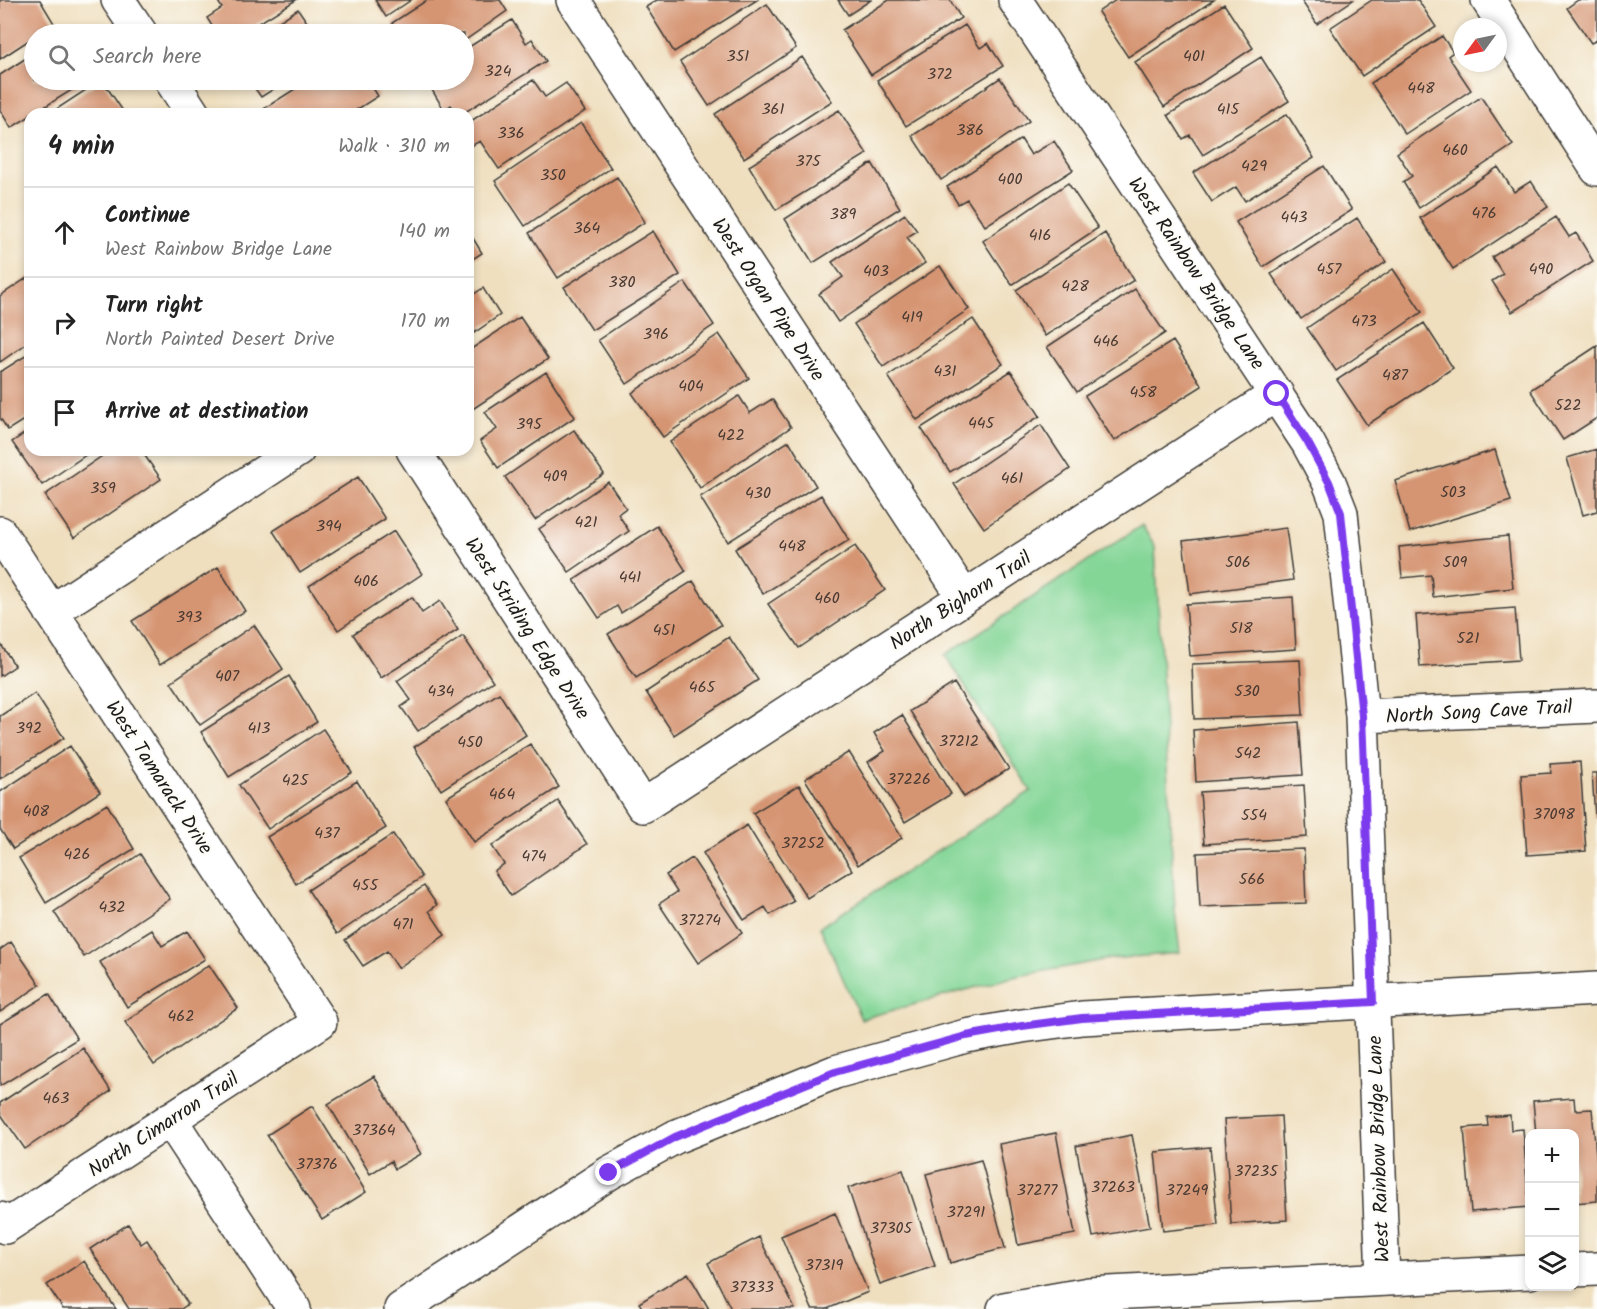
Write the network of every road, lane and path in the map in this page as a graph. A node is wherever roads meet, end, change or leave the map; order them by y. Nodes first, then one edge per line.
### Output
1 (118, 0) edge
2 (573, 0) edge
3 (1015, 0) edge
4 (1488, 0) edge
5 (134, 24) edge
6 (177, 90) edge
7 (189, 108) edge
8 (1597, 169) edge
9 (1277, 394) junction
10 (289, 456) edge
11 (418, 456) edge
12 (0, 533) edge
13 (964, 597) junction
14 (51, 612) junction
15 (1597, 706) edge
16 (1362, 716) junction
17 (644, 806) joint
18 (1597, 989) edge
19 (1373, 1002) junction
20 (320, 1022) joint
21 (170, 1119) junction
22 (2, 1223) edge
23 (1597, 1269) edge
24 (1579, 1270) edge
25 (1525, 1272) edge
26 (1383, 1279) junction
27 (1090, 1302) edge
28 (294, 1309) edge
29 (401, 1309) edge
30 (1004, 1309) edge

1 - 5 street
2 - 13 street, West Organ Pipe Drive
3 - 9 street, West Rainbow Bridge Lane
4 - 8 street
6 - 7 street
9 - 13 street, North Bighorn Trail
9 - 16 street, West Rainbow Bridge Lane
10 - 14 street
11 - 17 street, West Striding Edge Drive
12 - 14 street, West Tamarack Drive
13 - 17 street, North Bighorn Trail
14 - 20 street, West Tamarack Drive
15 - 16 street, North Song Cave Trail
16 - 19 street, West Rainbow Bridge Lane
18 - 19 street
19 - 26 street, West Rainbow Bridge Lane
19 - 29 street
20 - 21 street, North Cimarron Trail
21 - 22 street, North Cimarron Trail
21 - 28 street
23 - 24 street
25 - 26 street
26 - 27 street
27 - 30 street

